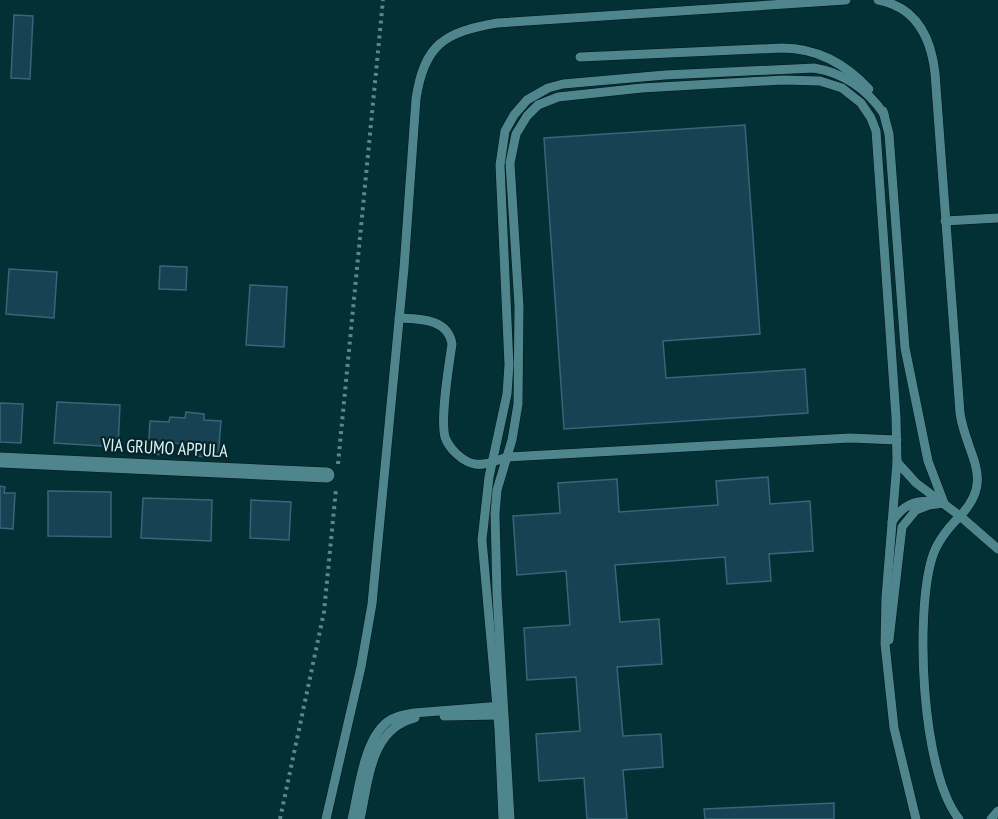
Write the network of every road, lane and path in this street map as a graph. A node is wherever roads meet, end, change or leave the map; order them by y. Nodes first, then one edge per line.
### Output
1 (383, 0) edge
2 (846, 0) edge
3 (878, 0) edge
4 (580, 57) dead end
5 (884, 114) junction
6 (998, 218) edge
7 (945, 221) junction
8 (399, 318) junction
9 (897, 440) junction
10 (507, 457) junction
11 (0, 460) edge
12 (492, 462) junction
13 (897, 462) junction
14 (334, 476) junction
15 (944, 503) junction
16 (960, 516) junction
17 (892, 523) junction
18 (998, 549) edge
19 (886, 657) junction
20 (500, 710) junction
21 (998, 811) edge
22 (280, 819) edge
23 (326, 819) edge
24 (352, 819) edge
25 (360, 819) edge
26 (503, 819) edge
27 (510, 819) edge
28 (916, 819) edge
29 (959, 819) edge
30 (991, 819) edge

1 - 14 path
2 - 8 lane
3 - 7 lane
4 - 5 lane
5 - 12 lane
5 - 15 lane
6 - 7 lane
7 - 16 lane
8 - 12 lane
8 - 23 lane
9 - 10 lane
9 - 10 lane
9 - 13 lane
10 - 12 lane
10 - 20 lane
11 - 14 street, VIA GRUMO APPULA
12 - 20 lane
13 - 15 lane
13 - 17 lane
14 - 22 path
15 - 16 lane
15 - 17 lane
15 - 19 lane
16 - 18 lane
16 - 29 lane
17 - 19 lane
19 - 28 lane
20 - 24 lane
20 - 25 lane
20 - 26 lane
20 - 27 lane
21 - 30 lane

